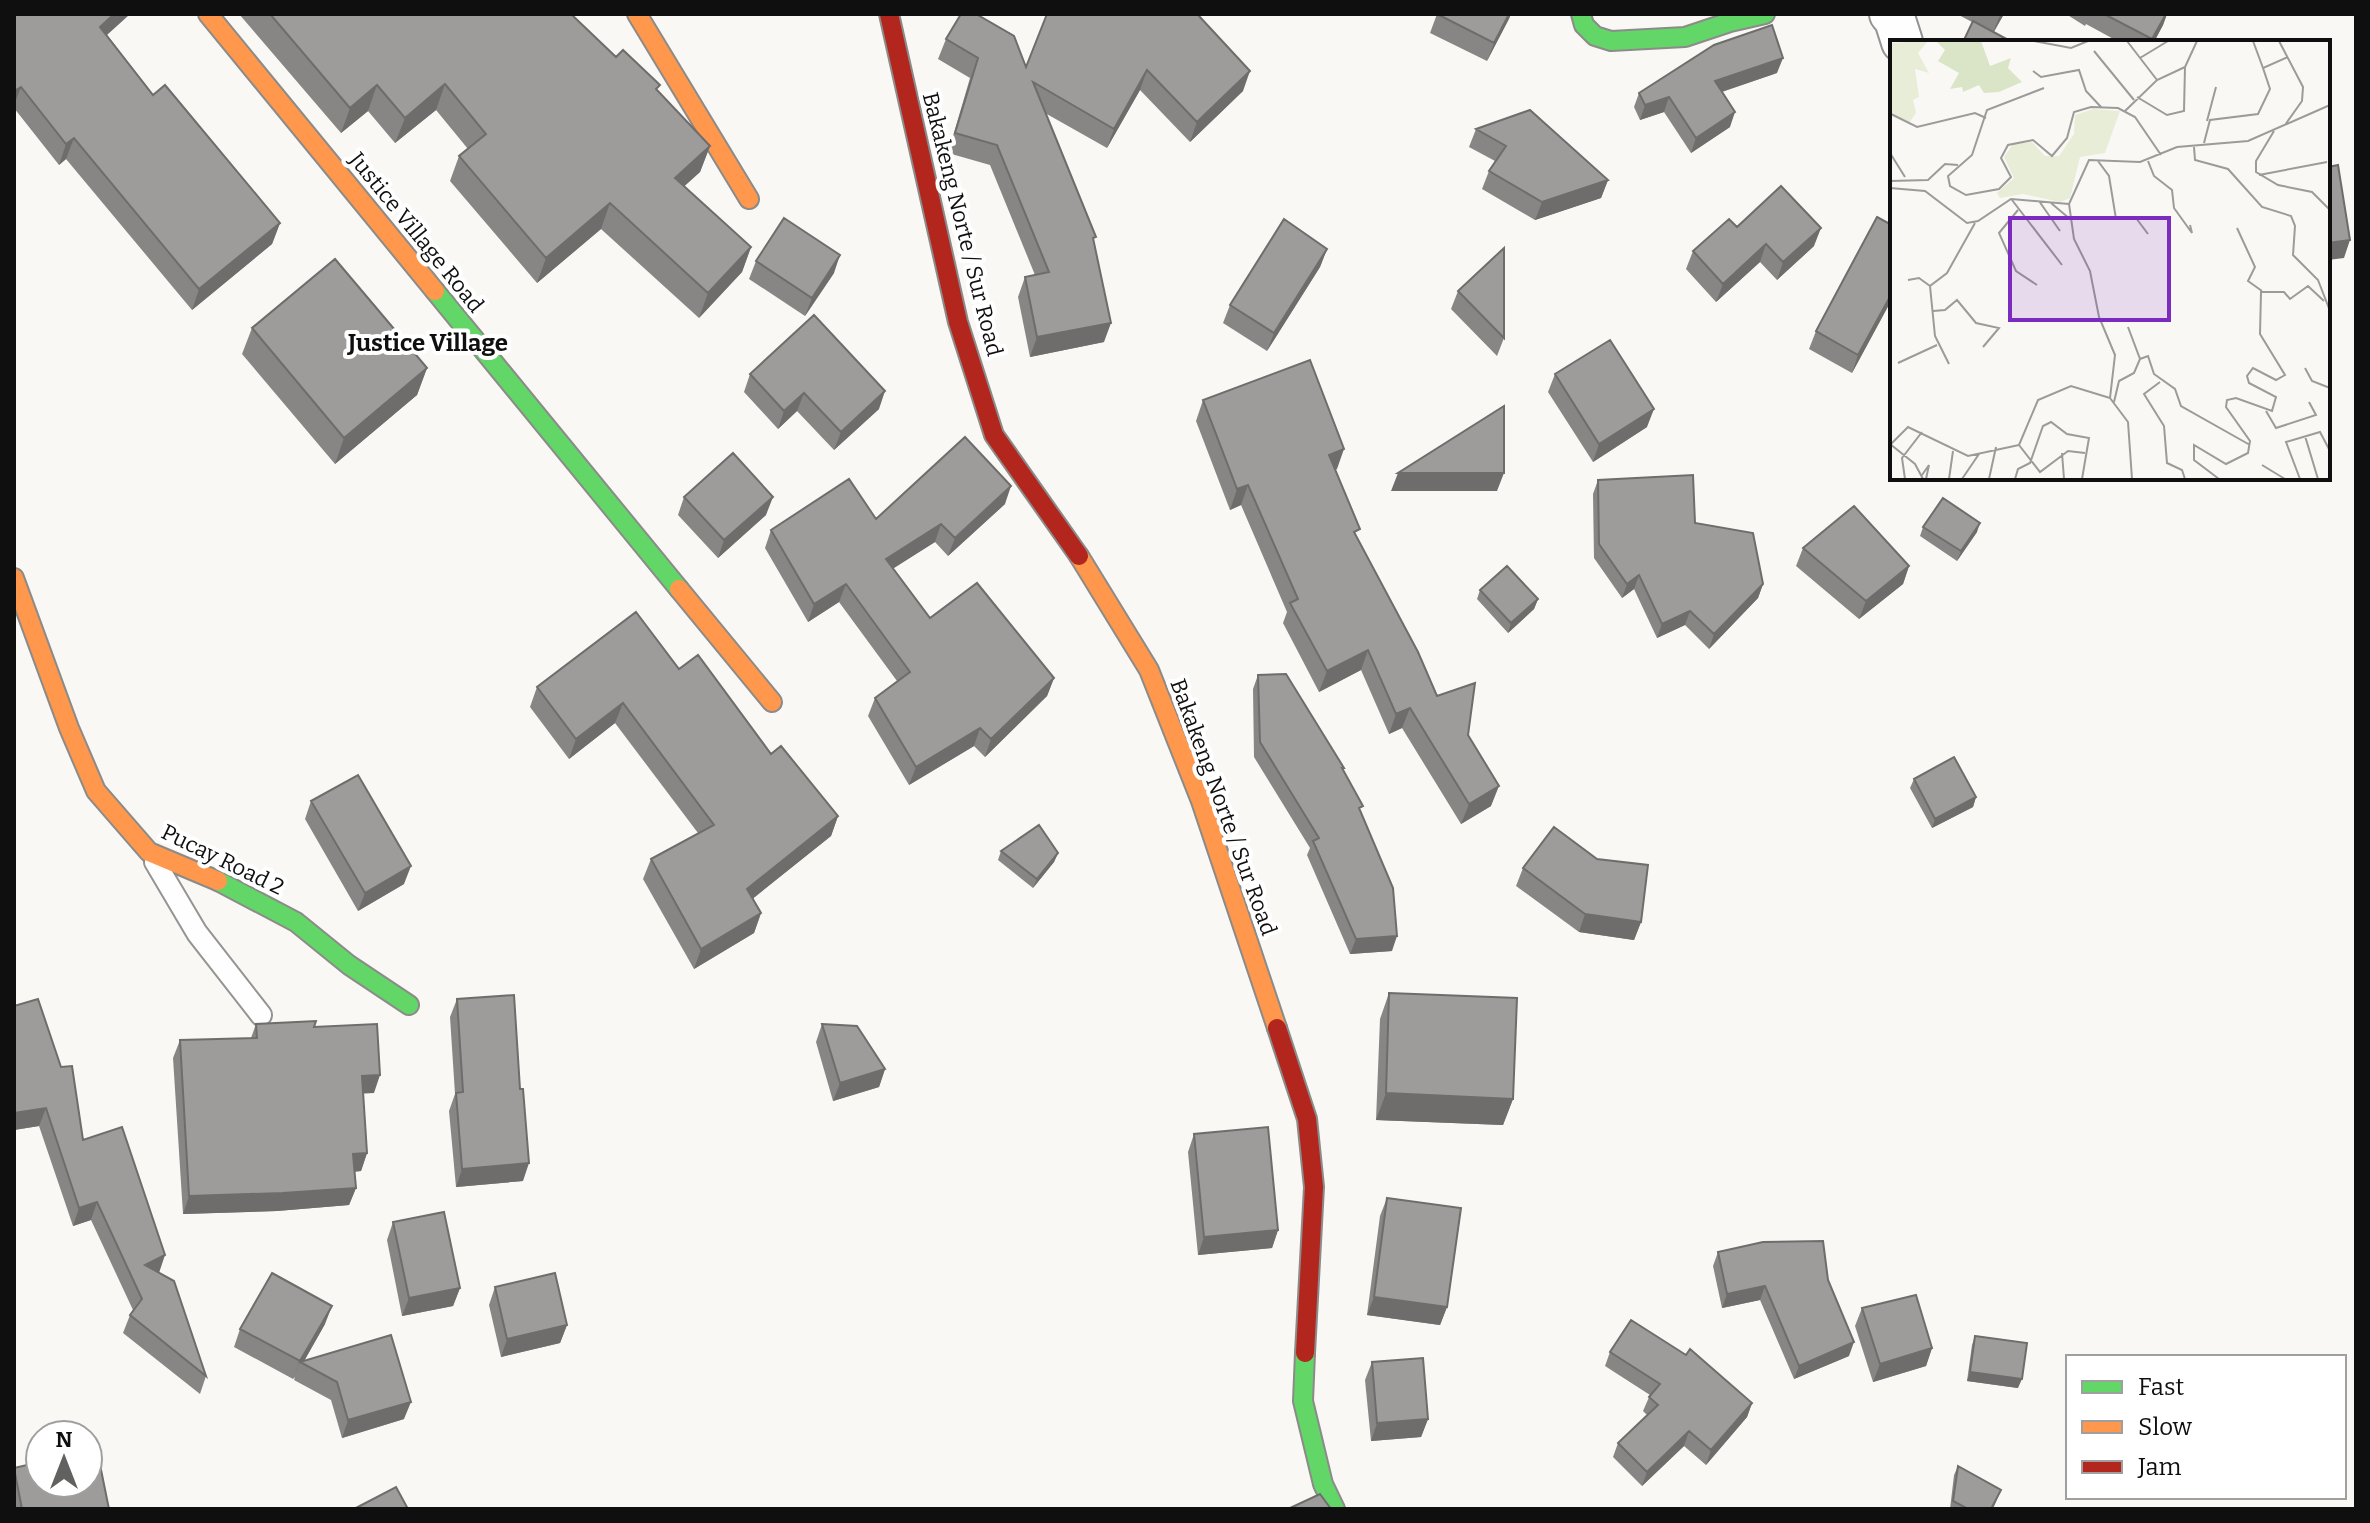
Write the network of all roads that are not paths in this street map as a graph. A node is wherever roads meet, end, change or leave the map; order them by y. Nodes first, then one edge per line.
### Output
1 (208, 14) edge
2 (637, 14) edge
3 (1581, 14) edge
4 (1765, 14) edge
5 (1890, 14) edge
6 (886, 17) edge
7 (1901, 40) edge
8 (749, 199) dead end
9 (14, 578) edge
10 (772, 702) dead end
11 (149, 852) junction
12 (409, 1005) dead end
13 (261, 1015) dead end
14 (1335, 1509) edge

1 - 10 street, Justice Village Road
2 - 8 street
3 - 4 street
5 - 7 street
6 - 14 street, Bakakeng Norte / Sur Road
9 - 11 street, Pucay Road 2
11 - 12 street, Pucay Road 2
11 - 13 lane

